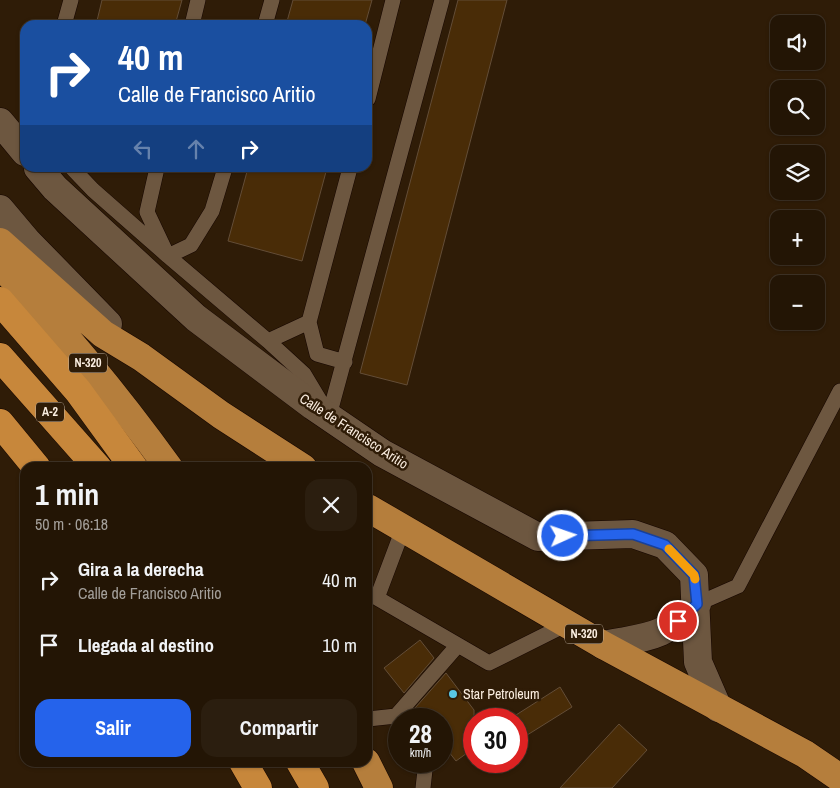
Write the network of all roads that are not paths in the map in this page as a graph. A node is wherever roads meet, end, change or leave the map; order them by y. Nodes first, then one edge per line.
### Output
1 (71, 0) edge
2 (198, 0) edge
3 (272, 0) edge
4 (393, 0) edge
5 (442, 0) edge
6 (65, 20) edge
7 (193, 20) edge
8 (266, 20) edge
9 (372, 83) edge
10 (0, 122) edge
11 (20, 146) edge
12 (41, 172) edge
13 (76, 172) edge
14 (156, 172) edge
15 (224, 172) edge
16 (349, 172) edge
17 (0, 209) edge
18 (0, 242) edge
19 (168, 256) junction
20 (0, 265) edge
21 (155, 282) junction
22 (0, 301) edge
23 (309, 322) junction
24 (268, 341) junction
25 (0, 357) edge
26 (141, 357) junction
27 (345, 362) junction
28 (840, 391) edge
29 (329, 416) junction
30 (0, 423) edge
31 (32, 462) edge
32 (93, 462) edge
33 (130, 462) edge
34 (164, 462) edge
35 (294, 462) edge
36 (381, 519) edge
37 (697, 604) junction
38 (567, 624) junction
39 (458, 645) junction
40 (603, 645) junction
41 (405, 708) edge
42 (718, 708) junction
43 (388, 718) edge
44 (372, 719) edge
45 (246, 767) edge
46 (303, 767) edge
47 (369, 767) edge
48 (425, 773) edge
49 (840, 778) edge
50 (258, 788) edge
51 (315, 788) edge
52 (380, 788) edge
53 (424, 788) edge

1 - 6 lane
2 - 7 lane
3 - 8 lane
4 - 9 lane
5 - 27 lane
10 - 11 street
12 - 21 street, Calle de Francisco Aritio
13 - 19 lane
14 - 19 lane
15 - 19 lane
16 - 23 lane
17 - 26 street
18 - 26 highway, N-320
19 - 21 lane
19 - 24 lane
20 - 34 highway, N-320
21 - 29 street, Calle de Francisco Aritio
22 - 33 highway
23 - 24 lane
23 - 27 lane
24 - 29 lane
25 - 32 highway, A-2
26 - 35 highway, N-320
27 - 29 lane
28 - 37 lane
29 - 37 street, Calle de Francisco Aritio
30 - 31 highway
36 - 38 highway, N-320
36 - 39 lane
37 - 40 street
37 - 42 street, Calle de Francisco Aritio
38 - 39 lane
38 - 40 highway, N-320
39 - 41 lane
40 - 42 highway, N-320
42 - 49 highway, N-320
43 - 44 lane
45 - 50 highway
46 - 51 highway
47 - 52 highway
48 - 53 lane

